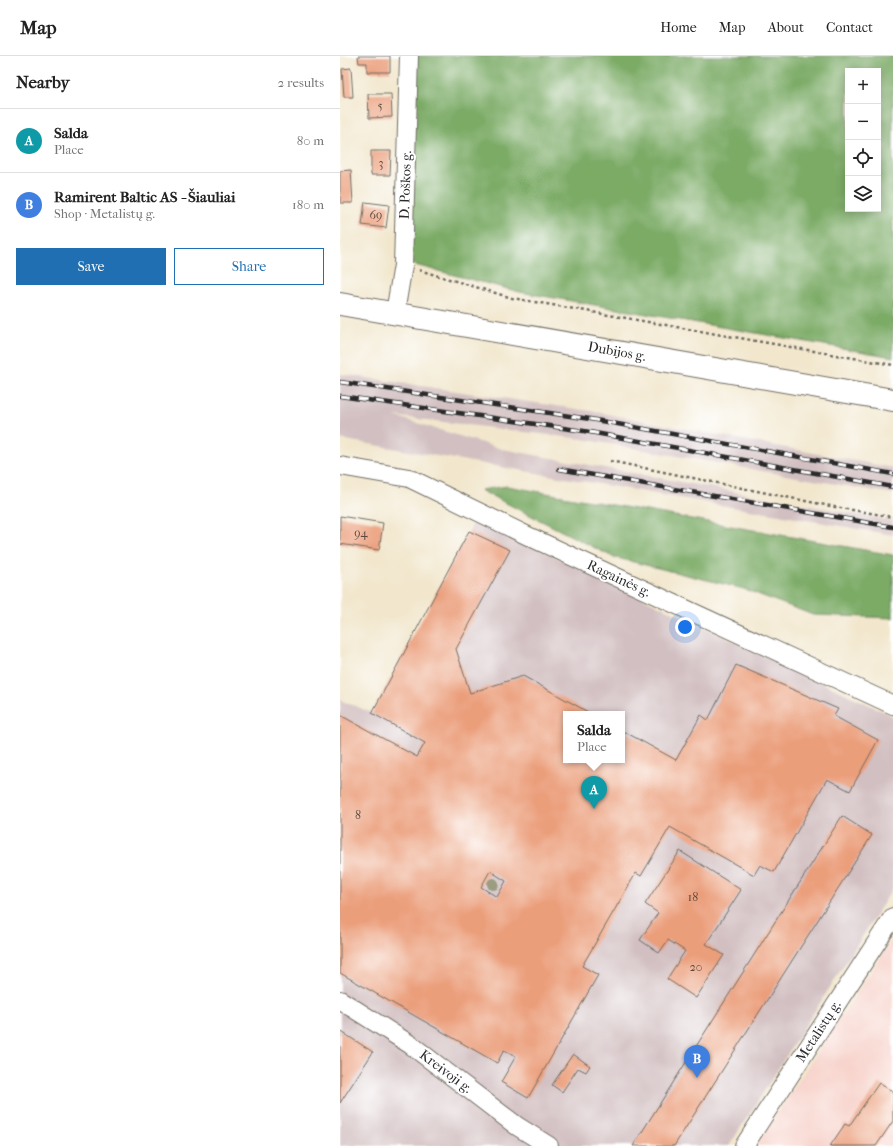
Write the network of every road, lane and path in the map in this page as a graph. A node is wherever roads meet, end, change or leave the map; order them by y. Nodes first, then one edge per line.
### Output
1 (409, 56) edge
2 (403, 265) junction
3 (340, 304) edge
4 (395, 313) junction
5 (893, 365) edge
6 (893, 400) edge
7 (610, 461) dead end
8 (340, 466) edge
9 (893, 517) edge
10 (893, 705) edge
11 (893, 916) edge
12 (340, 1000) edge
13 (549, 1146) edge
14 (744, 1146) edge

1 - 2 street, D. Poškos g.
2 - 4 street, D. Poškos g.
2 - 5 path
3 - 4 main road, Dubijos g.
4 - 6 main road, Dubijos g.
7 - 9 path
8 - 10 street, Ragainės g.
11 - 14 street, Metalistų g.
12 - 13 street, Kreivoji g.

